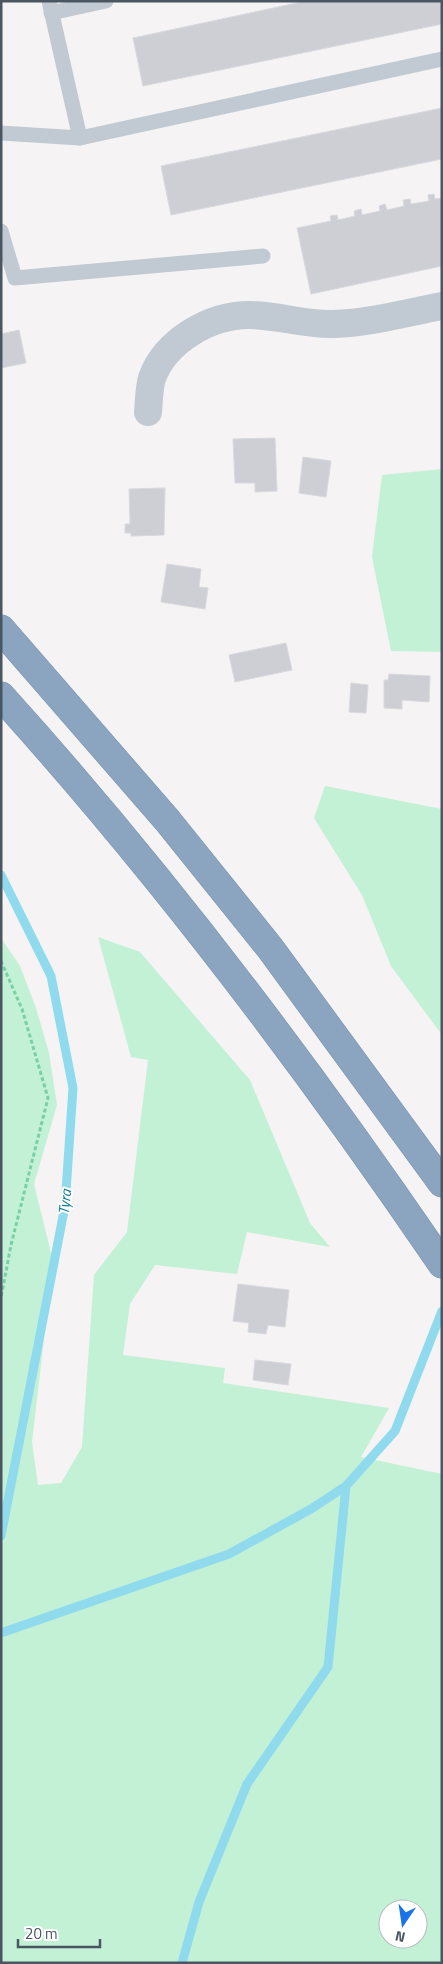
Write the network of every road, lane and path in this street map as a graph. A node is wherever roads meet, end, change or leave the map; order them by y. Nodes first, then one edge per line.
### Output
1 (106, 1) edge
2 (50, 7) edge
3 (442, 59) edge
4 (1, 133) edge
5 (80, 138) junction
6 (1, 231) edge
7 (262, 256) dead end
8 (442, 306) edge
9 (148, 412) dead end
10 (1, 628) edge
11 (1, 696) edge
12 (1, 961) edge
13 (436, 1174) edge
14 (442, 1264) edge
15 (1, 1298) edge

1 - 2 lane
2 - 5 lane
3 - 5 lane
4 - 5 lane
6 - 7 lane
8 - 9 street
10 - 13 highway
11 - 14 highway
12 - 15 path

